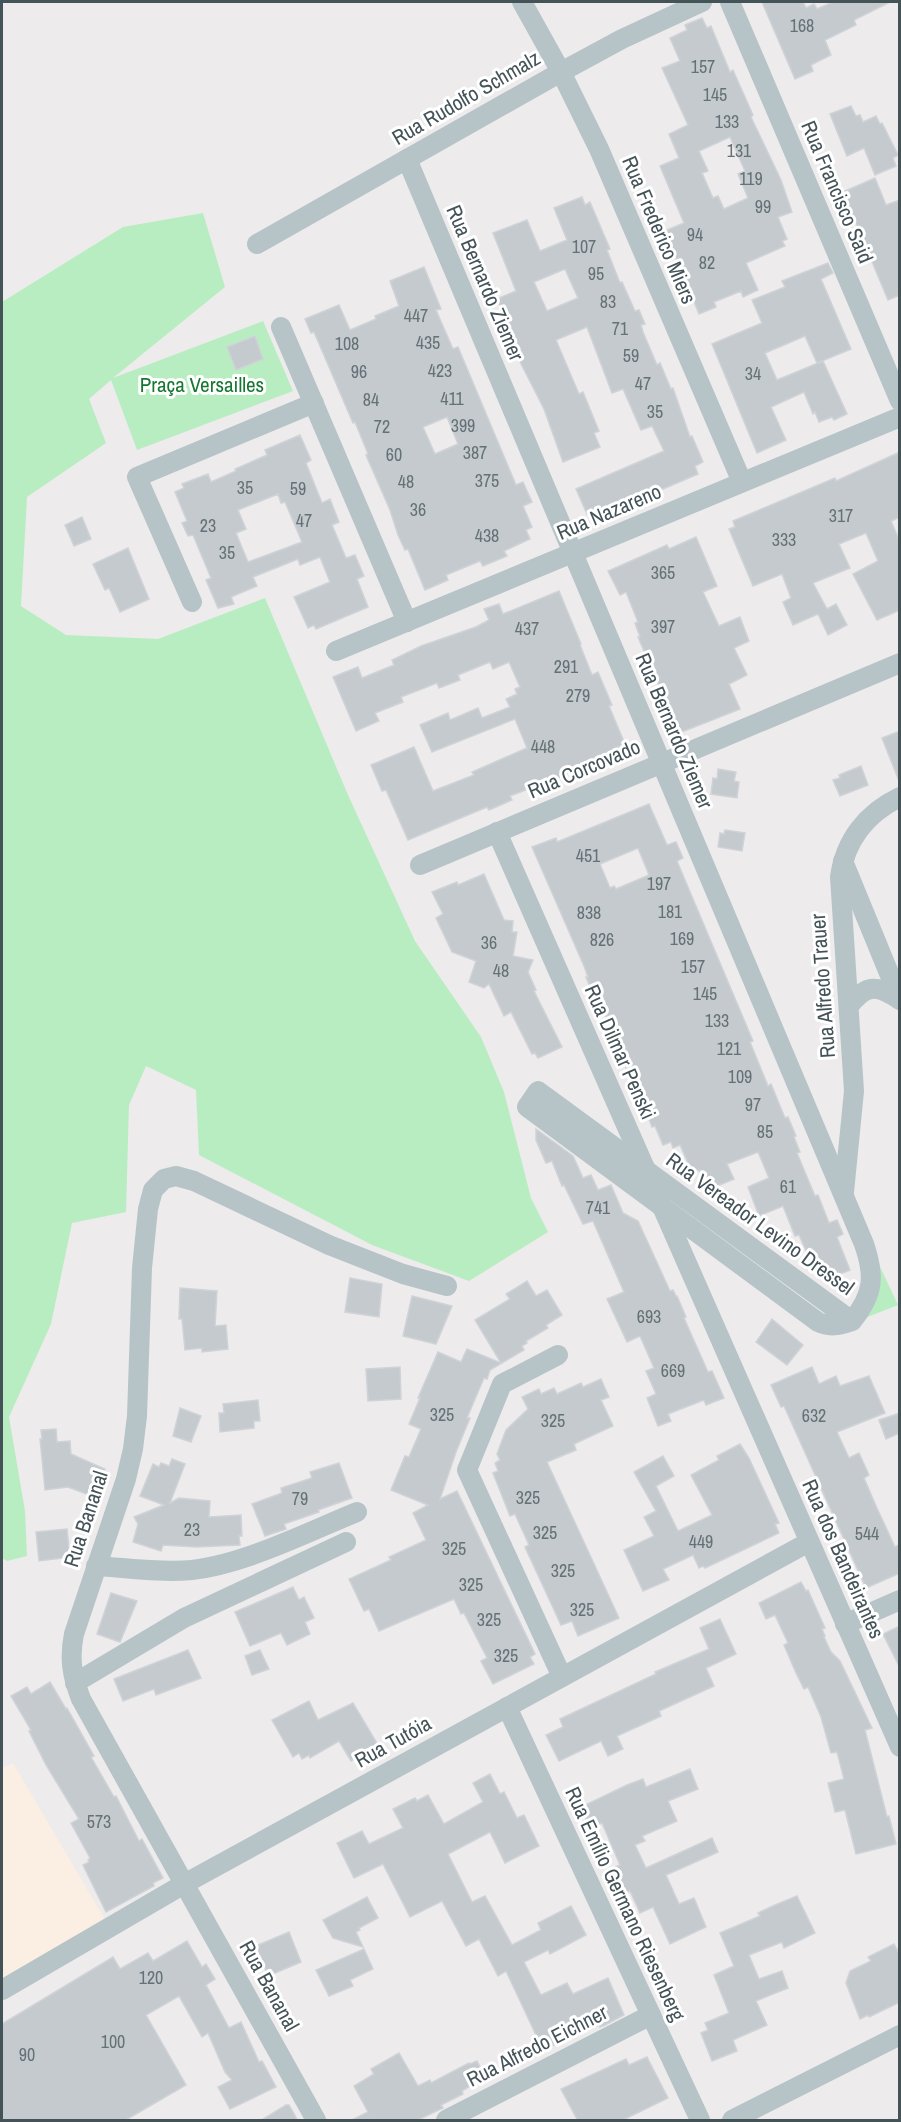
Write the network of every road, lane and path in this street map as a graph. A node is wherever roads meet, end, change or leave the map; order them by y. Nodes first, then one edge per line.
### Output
1 (522, 2) edge
2 (702, 2) edge
3 (730, 2) edge
4 (561, 72) junction
5 (407, 159) junction
6 (257, 244) dead end
7 (281, 327) dead end
8 (900, 402) edge
9 (314, 403) junction
10 (900, 417) edge
11 (742, 482) junction
12 (573, 552) junction
13 (192, 602) dead end
14 (406, 622) junction
15 (336, 651) dead end
16 (900, 663) edge
17 (662, 762) junction
18 (900, 797) edge
19 (497, 832) junction
20 (842, 860) junction
21 (420, 865) dead end
22 (880, 953) junction
23 (844, 958) junction
24 (900, 1000) edge
25 (849, 1006) junction
26 (646, 1170) junction
27 (844, 1195) junction
28 (662, 1207) junction
29 (447, 1286) dead end
30 (852, 1321) junction
31 (558, 1355) dead end
32 (742, 1390) joint
33 (357, 1512) dead end
34 (346, 1542) dead end
35 (809, 1542) junction
36 (96, 1566) junction
37 (900, 1600) edge
38 (845, 1624) junction
39 (562, 1677) junction
40 (75, 1683) junction
41 (507, 1707) junction
42 (900, 1747) edge
43 (184, 1884) junction
44 (2, 1990) edge
45 (651, 2015) junction
46 (900, 2035) edge
47 (316, 2121) edge
48 (446, 2121) edge
49 (700, 2121) edge
50 (732, 2121) edge

1 - 4 street, Rua Frederico Miers
2 - 4 street, Rua Rudolfo Schmalz
3 - 8 street, Rua Francisco Said
4 - 5 street, Rua Rudolfo Schmalz
4 - 11 street, Rua Frederico Miers
5 - 6 street, Rua Rudolfo Schmalz
5 - 12 street, Rua Bernardo Ziemer
7 - 9 street
9 - 13 street
9 - 14 street
10 - 11 street, Rua Nazareno
11 - 12 street, Rua Nazareno
12 - 14 street, Rua Nazareno
12 - 17 street, Rua Bernardo Ziemer
14 - 15 street, Rua Nazareno
16 - 17 street, Rua Corcovado
17 - 19 street, Rua Corcovado
17 - 27 street, Rua Bernardo Ziemer
18 - 20 street, Rua Alfredo Trauer
19 - 21 street, Rua Corcovado
19 - 26 street, Rua Dilmar Penski
20 - 22 street
20 - 23 street, Rua Alfredo Trauer
22 - 23 street
22 - 24 street
23 - 25 street, Rua Alfredo Trauer
24 - 25 street
25 - 27 street, Rua Alfredo Trauer
26 - 28 street, Rua Dilmar Penski
26 - 28 street, Rua Vereador Levino Dressel
26 - 30 street, Rua Vereador Levino Dressel
27 - 30 street, Rua Bernardo Ziemer
28 - 30 street, Rua Vereador Levino Dressel
28 - 32 street, Rua Dilmar Penski
29 - 36 street, Rua Bananal
31 - 39 street
32 - 35 street, Rua dos Bandeirantes
33 - 36 street
34 - 40 street
35 - 38 street, Rua dos Bandeirantes
35 - 39 street, Rua Tutóia
36 - 40 street, Rua Bananal
37 - 38 street
38 - 42 street, Rua dos Bandeirantes
39 - 41 street, Rua Tutóia
40 - 43 street, Rua Bananal
41 - 43 street, Rua Tutóia
41 - 45 street, Rua Emílio Germano Riesenberg
43 - 44 street, Rua Tutóia
43 - 47 street, Rua Bananal
45 - 48 street, Rua Alfredo Eichner
45 - 49 street, Rua Emílio Germano Riesenberg
46 - 50 street

